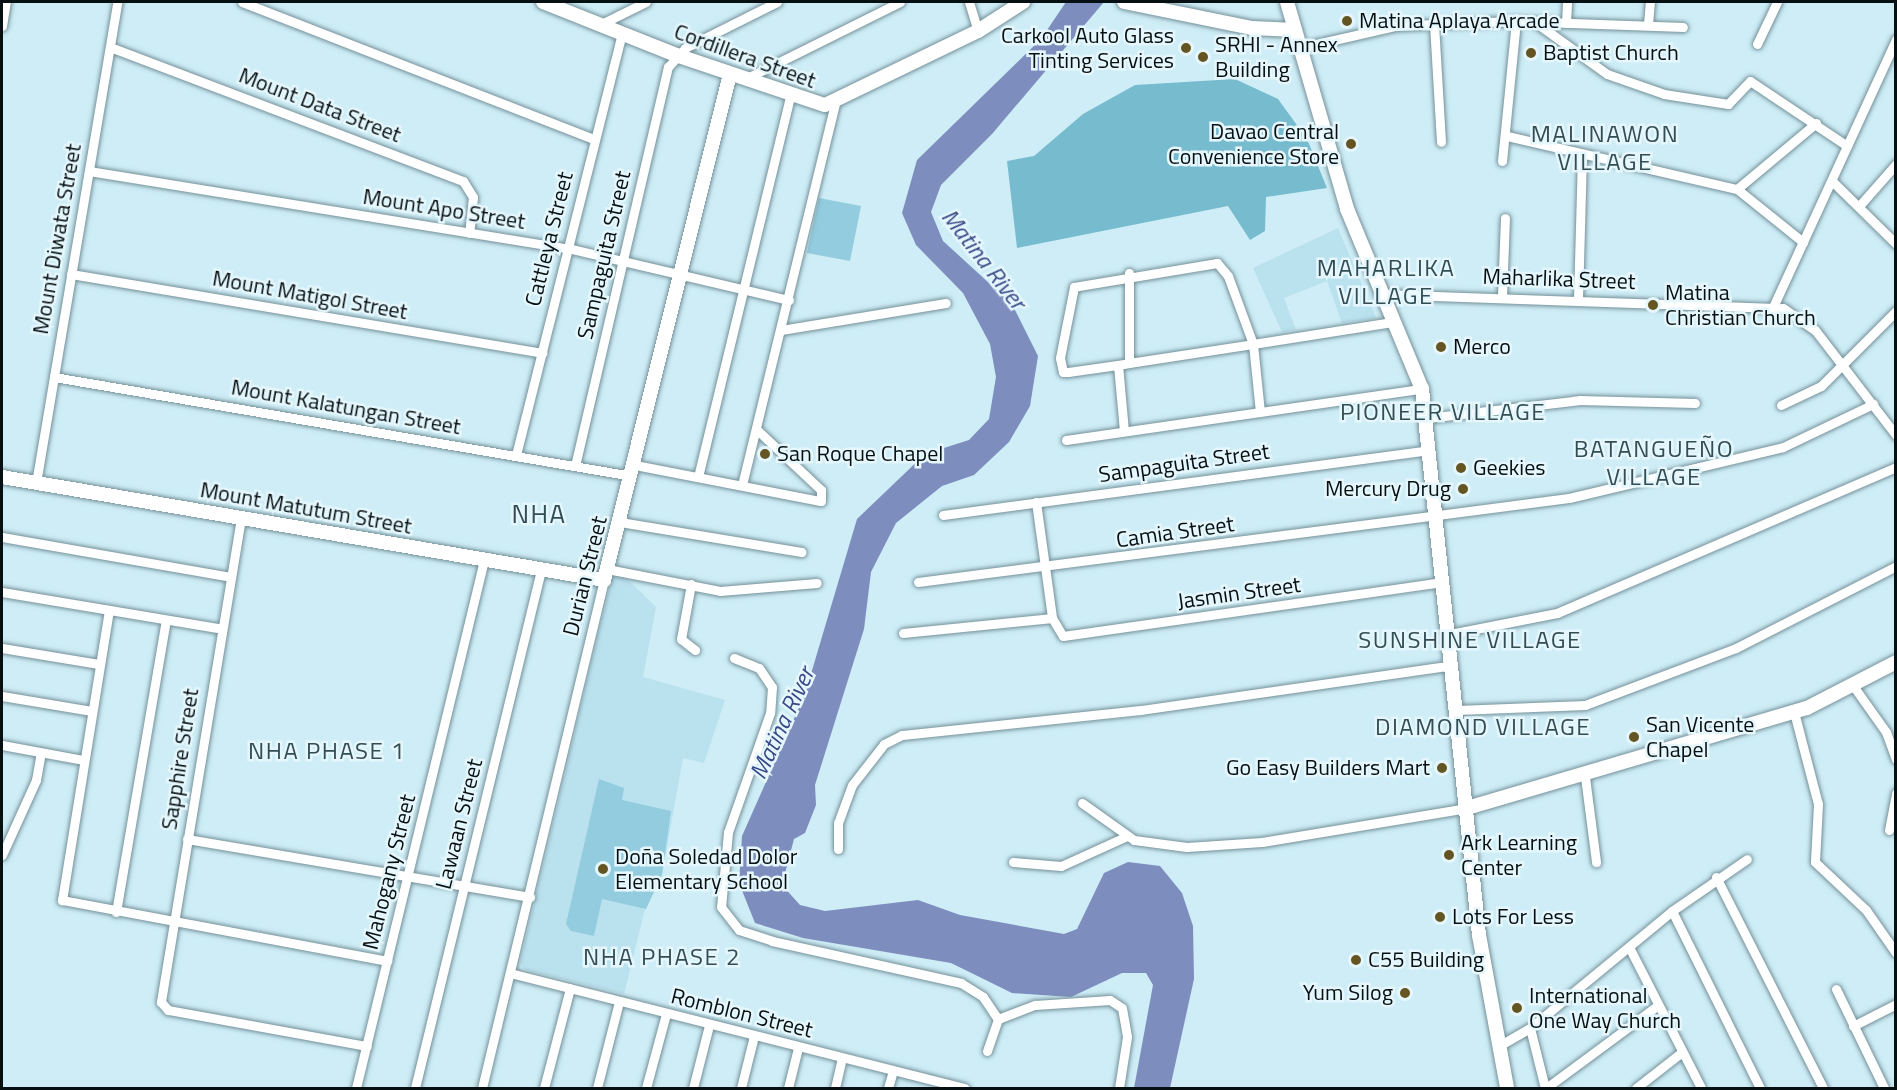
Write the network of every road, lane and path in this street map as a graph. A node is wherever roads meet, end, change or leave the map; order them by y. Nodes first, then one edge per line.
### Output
1 (6, 2) edge
2 (117, 2) edge
3 (242, 2) edge
4 (543, 2) edge
5 (646, 2) edge
6 (777, 2) edge
7 (900, 2) edge
8 (969, 2) edge
9 (1023, 2) edge
10 (1124, 2) edge
11 (1287, 2) edge
12 (1567, 2) edge
13 (1650, 2) edge
14 (1778, 2) edge
15 (1516, 21) junction
16 (1535, 22) junction
17 (1566, 23) junction
18 (601, 24) junction
19 (1434, 24) junction
20 (1648, 24) junction
21 (2, 26) edge
22 (1683, 27) dead end
23 (1295, 30) junction
24 (622, 32) junction
25 (978, 32) junction
26 (1896, 39) edge
27 (1757, 44) dead end
28 (110, 47) junction
29 (1299, 48) junction
30 (676, 55) junction
31 (730, 74) junction
32 (745, 80) junction
33 (790, 96) junction
34 (835, 104) junction
35 (1816, 123) junction
36 (1507, 136) junction
37 (594, 139) junction
38 (1441, 142) dead end
39 (1847, 146) junction
40 (1582, 155) junction
41 (1502, 161) dead end
42 (1896, 164) edge
43 (89, 171) junction
44 (1832, 180) junction
45 (1737, 189) junction
46 (1860, 205) junction
47 (1505, 218) dead end
48 (469, 233) junction
49 (1803, 242) junction
50 (1896, 244) edge
51 (567, 248) junction
52 (624, 259) junction
53 (1129, 273) junction
54 (71, 274) junction
55 (681, 274) junction
56 (742, 289) junction
57 (1378, 294) junction
58 (1502, 296) junction
59 (1578, 299) junction
60 (789, 300) junction
61 (946, 303) dead end
62 (1773, 307) junction
63 (1896, 311) edge
64 (1392, 322) junction
65 (781, 330) junction
66 (1252, 344) junction
67 (542, 353) junction
68 (1844, 362) junction
69 (1129, 363) junction
70 (1118, 364) junction
71 (54, 377) junction
72 (1422, 389) junction
73 (1695, 403) dead end
74 (1873, 404) junction
75 (1781, 405) dead end
76 (1260, 412) junction
77 (1427, 418) junction
78 (756, 429) junction
79 (1124, 431) junction
80 (1896, 435) edge
81 (1066, 440) dead end
82 (1430, 450) junction
83 (516, 455) junction
84 (575, 466) junction
85 (1896, 467) edge
86 (633, 470) junction
87 (2, 477) edge
88 (698, 477) junction
89 (36, 483) junction
90 (742, 485) junction
91 (1036, 502) junction
92 (943, 515) dead end
93 (1437, 517) junction
94 (241, 518) junction
95 (620, 522) junction
96 (2, 537) edge
97 (802, 552) dead end
98 (484, 560) junction
99 (1896, 566) edge
100 (1045, 569) junction
101 (541, 570) junction
102 (605, 575) junction
103 (231, 577) junction
104 (918, 582) dead end
105 (1444, 582) junction
106 (817, 583) dead end
107 (691, 584) junction
108 (2, 592) edge
109 (110, 610) junction
110 (1052, 618) junction
111 (166, 620) junction
112 (222, 629) junction
113 (903, 633) dead end
114 (1450, 634) junction
115 (2, 648) edge
116 (695, 650) dead end
117 (734, 658) dead end
118 (1896, 663) edge
119 (99, 664) junction
120 (1453, 665) junction
121 (1854, 687) junction
122 (2, 696) edge
123 (1458, 710) junction
124 (92, 711) junction
125 (1794, 712) junction
126 (2, 745) edge
127 (41, 752) junction
128 (1896, 759) edge
129 (83, 760) junction
130 (1585, 777) junction
131 (1896, 793) edge
132 (1082, 803) dead end
133 (1467, 808) junction
134 (1894, 813) edge
135 (1889, 830) dead end
136 (1126, 836) junction
137 (187, 839) junction
138 (838, 849) dead end
139 (2, 855) edge
140 (1747, 859) dead end
141 (1596, 861) dead end
142 (1013, 862) dead end
143 (408, 875) junction
144 (1716, 877) junction
145 (464, 885) junction
146 (530, 897) junction
147 (1672, 911) junction
148 (116, 912) junction
149 (173, 922) junction
150 (1629, 947) junction
151 (1895, 950) edge
152 (387, 961) junction
153 (510, 973) junction
154 (570, 988) junction
155 (1836, 989) dead end
156 (619, 1002) junction
157 (1896, 1004) edge
158 (1658, 1005) junction
159 (666, 1014) junction
160 (998, 1019) junction
161 (709, 1025) junction
162 (1853, 1026) junction
163 (1530, 1028) junction
164 (754, 1036) junction
165 (367, 1046) junction
166 (1497, 1047) junction
167 (798, 1048) junction
168 (987, 1051) dead end
169 (1682, 1053) junction
170 (842, 1058) junction
171 (893, 1071) junction
172 (356, 1089) edge
173 (415, 1089) edge
174 (482, 1089) edge
175 (544, 1089) edge
176 (597, 1089) edge
177 (646, 1089) edge
178 (693, 1089) edge
179 (741, 1089) edge
180 (788, 1089) edge
181 (834, 1089) edge
182 (888, 1089) edge
183 (965, 1089) edge
184 (1119, 1089) edge
185 (1507, 1089) edge
186 (1545, 1089) edge
187 (1636, 1089) edge
188 (1701, 1089) edge
189 (1760, 1089) edge
190 (1823, 1089) edge
191 (1884, 1089) edge

1 - 21 street
2 - 28 street, Mount Diwata Street
3 - 37 street
4 - 18 street, Cordillera Street
5 - 18 street
6 - 30 street
7 - 32 street
8 - 25 street
9 - 25 street, Cordillera Street
10 - 23 street
11 - 23 street
12 - 17 street
13 - 20 street
14 - 27 street
15 - 16 street
15 - 19 street
15 - 36 street
16 - 17 street
16 - 35 street
17 - 20 street
18 - 24 street, Cordillera Street
19 - 29 street
19 - 38 street
20 - 22 street
23 - 29 street
24 - 30 street, Cordillera Street
24 - 37 street, Cattleya Street
25 - 34 street, Cordillera Street
26 - 39 street
28 - 43 street, Mount Diwata Street
28 - 48 street, Mount Data Street
29 - 57 street
30 - 31 street, Cordillera Street
30 - 52 street, Sampaguita Street
31 - 32 street, Cordillera Street
31 - 55 street, Durian Street
32 - 33 street, Cordillera Street
33 - 34 street, Cordillera Street
33 - 56 street
34 - 60 street
35 - 39 street
35 - 45 street
36 - 40 street
36 - 41 street
37 - 51 street, Cattleya Street
39 - 44 street
40 - 45 street
40 - 59 street
42 - 46 street
43 - 48 street, Mount Apo Street
43 - 54 street, Mount Diwata Street
44 - 46 street
44 - 49 street
45 - 49 street
46 - 50 street
47 - 58 street
48 - 51 street, Mount Apo Street
49 - 62 street
51 - 52 street, Mount Apo Street
51 - 67 street, Cattleya Street
52 - 55 street, Mount Apo Street
52 - 84 street, Sampaguita Street
53 - 66 street
53 - 69 street
53 - 70 street
54 - 67 street, Mount Matigol Street
54 - 71 street, Mount Diwata Street
55 - 56 street, Mount Apo Street
55 - 86 street, Durian Street
56 - 60 street, Mount Apo Street
56 - 88 street
57 - 58 street, Maharlika Street
57 - 64 street
58 - 59 street, Maharlika Street
59 - 62 street, Maharlika Street
60 - 65 street
61 - 65 street
62 - 68 street, Maharlika Street
63 - 68 street
64 - 66 street
64 - 72 street
65 - 78 street
66 - 69 street
66 - 76 street
67 - 83 street, Cattleya Street
68 - 74 street, Maharlika Street
68 - 75 street
69 - 70 street
70 - 79 street
71 - 83 street, Mount Kalatungan Street
71 - 89 street, Mount Diwata Street
72 - 76 street
72 - 77 street
73 - 77 street
74 - 80 street, Maharlika Street
74 - 93 street, Camia Street
76 - 79 street
77 - 82 street
78 - 90 street
78 - 90 street, Mount Kalatungan Street
79 - 81 street
82 - 91 street, Sampaguita Street
82 - 93 street
83 - 84 street, Mount Kalatungan Street
84 - 86 street, Mount Kalatungan Street
85 - 114 street
86 - 88 street, Mount Kalatungan Street
86 - 95 street, Durian Street
87 - 89 street, Mount Matutum Street
88 - 90 street, Mount Kalatungan Street
89 - 94 street, Mount Matutum Street
91 - 92 street, Sampaguita Street
91 - 100 street
93 - 100 street, Camia Street
93 - 105 street
94 - 98 street, Mount Matutum Street
94 - 103 street, Sapphire Street
95 - 97 street
95 - 102 street, Durian Street
96 - 103 street
98 - 101 street, Mount Matutum Street
98 - 143 street, Mahogany Street
99 - 123 street
100 - 104 street, Camia Street
100 - 110 street
101 - 102 street, Mount Matutum Street
101 - 145 street, Lawaan Street
102 - 107 street, Mount Matutum Street
102 - 146 street, Durian Street
103 - 112 street, Sapphire Street
105 - 110 street, Jasmin Street
105 - 114 street
106 - 107 street, Mount Matutum Street
107 - 116 street
108 - 109 street
109 - 111 street
109 - 119 street
110 - 113 street
111 - 112 street
111 - 148 street
112 - 137 street, Sapphire Street
114 - 120 street
115 - 119 street
117 - 160 street
118 - 121 street
119 - 124 street
120 - 123 street
120 - 138 street
121 - 125 street
121 - 128 street
122 - 124 street
123 - 133 street
124 - 129 street
125 - 130 street
125 - 151 street
126 - 127 street
127 - 129 street
127 - 139 street
129 - 148 street
130 - 133 street
130 - 141 street
131 - 134 street
132 - 136 street
133 - 136 street
133 - 166 street
134 - 135 street
136 - 142 street
137 - 143 street
137 - 149 street, Sapphire Street
140 - 144 street
143 - 145 street
143 - 152 street, Mahogany Street
144 - 147 street
144 - 190 street
145 - 146 street
145 - 173 street, Lawaan Street
146 - 153 street, Durian Street
147 - 150 street
147 - 189 street
148 - 149 street
149 - 152 street
149 - 165 street, Sapphire Street
150 - 158 street
150 - 163 street
152 - 165 street, Mahogany Street
153 - 154 street, Romblon Street
153 - 174 street, Durian Street
154 - 156 street, Romblon Street
154 - 175 street
155 - 162 street
156 - 159 street, Romblon Street
156 - 176 street
157 - 162 street
158 - 169 street
158 - 186 street
159 - 161 street, Romblon Street
159 - 177 street
160 - 168 street
160 - 184 street
161 - 164 street, Romblon Street
161 - 178 street
162 - 191 street
163 - 166 street
163 - 186 street
164 - 167 street, Romblon Street
164 - 179 street
165 - 172 street, Mahogany Street
166 - 185 street
167 - 170 street, Romblon Street
167 - 180 street
169 - 187 street
169 - 188 street
170 - 171 street, Romblon Street
170 - 181 street
171 - 182 street
171 - 183 street, Romblon Street

